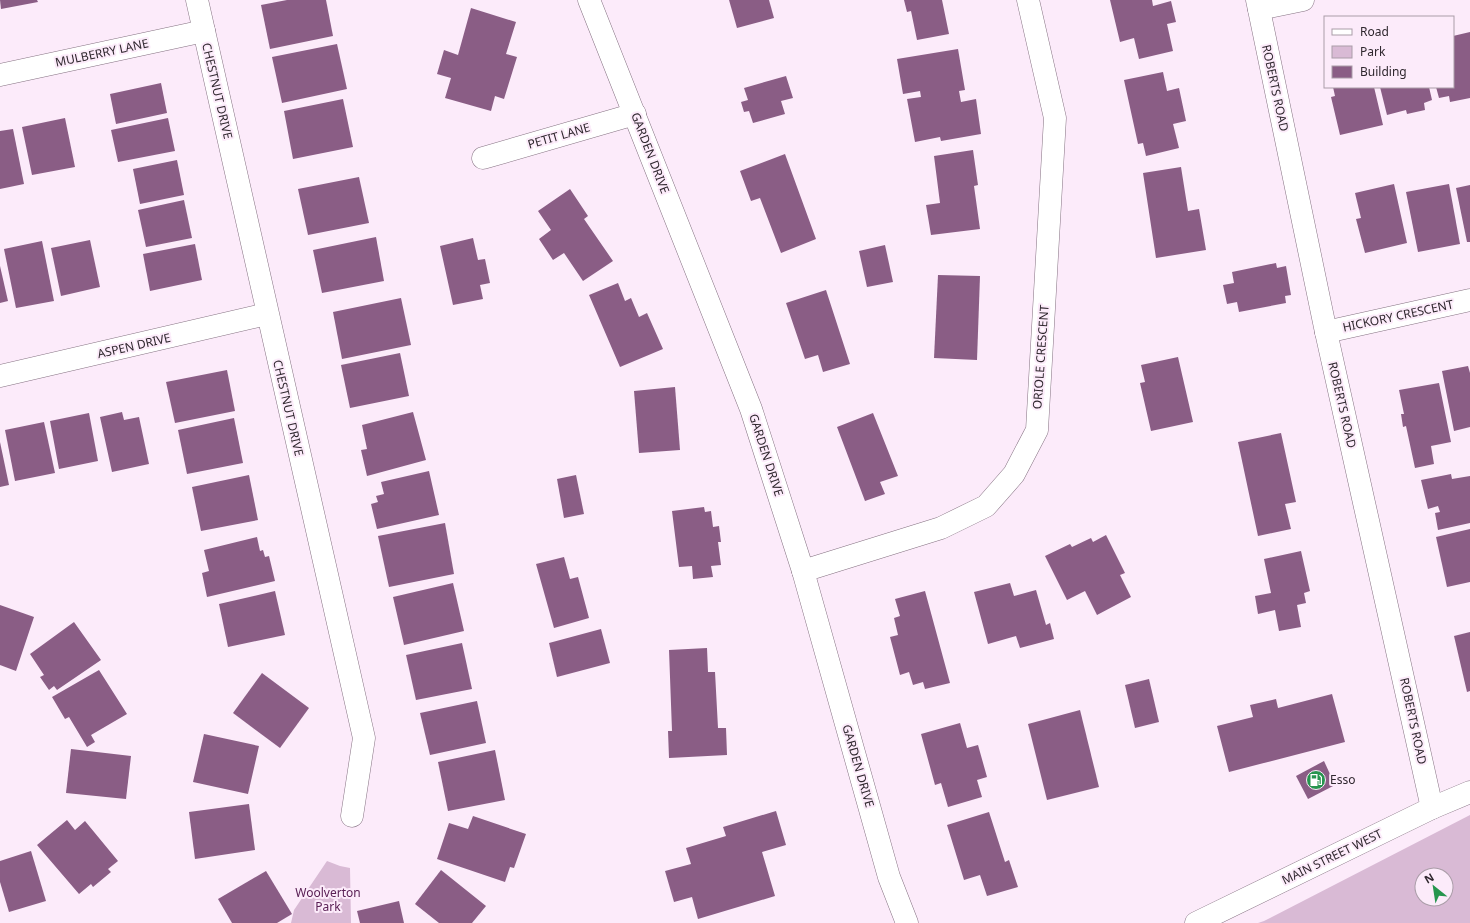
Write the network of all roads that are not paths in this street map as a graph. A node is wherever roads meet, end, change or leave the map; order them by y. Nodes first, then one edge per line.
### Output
1 (197, 0) edge
2 (589, 0) edge
3 (1028, 0) edge
4 (1304, 0) edge
5 (1258, 5) edge
6 (204, 31) junction
7 (0, 75) edge
8 (635, 114) junction
9 (484, 158) dead end
10 (1470, 300) edge
11 (267, 314) junction
12 (1326, 332) junction
13 (0, 376) edge
14 (803, 571) junction
15 (1470, 792) edge
16 (1432, 808) junction
17 (352, 816) dead end
18 (907, 923) edge
19 (1196, 923) edge

1 - 6 street, CHESTNUT DRIVE
2 - 8 street, GARDEN DRIVE
3 - 14 street, ORIOLE CRESCENT
4 - 5 street
5 - 12 street, ROBERTS ROAD
6 - 7 street, MULBERRY LANE
6 - 11 street, CHESTNUT DRIVE
8 - 9 street, PETIT LANE
8 - 14 street, GARDEN DRIVE
10 - 12 street, HICKORY CRESCENT
11 - 13 street, ASPEN DRIVE
11 - 17 street, CHESTNUT DRIVE
12 - 16 street, ROBERTS ROAD
14 - 18 street, GARDEN DRIVE
15 - 16 street, MAIN STREET WEST
16 - 19 street, MAIN STREET WEST

